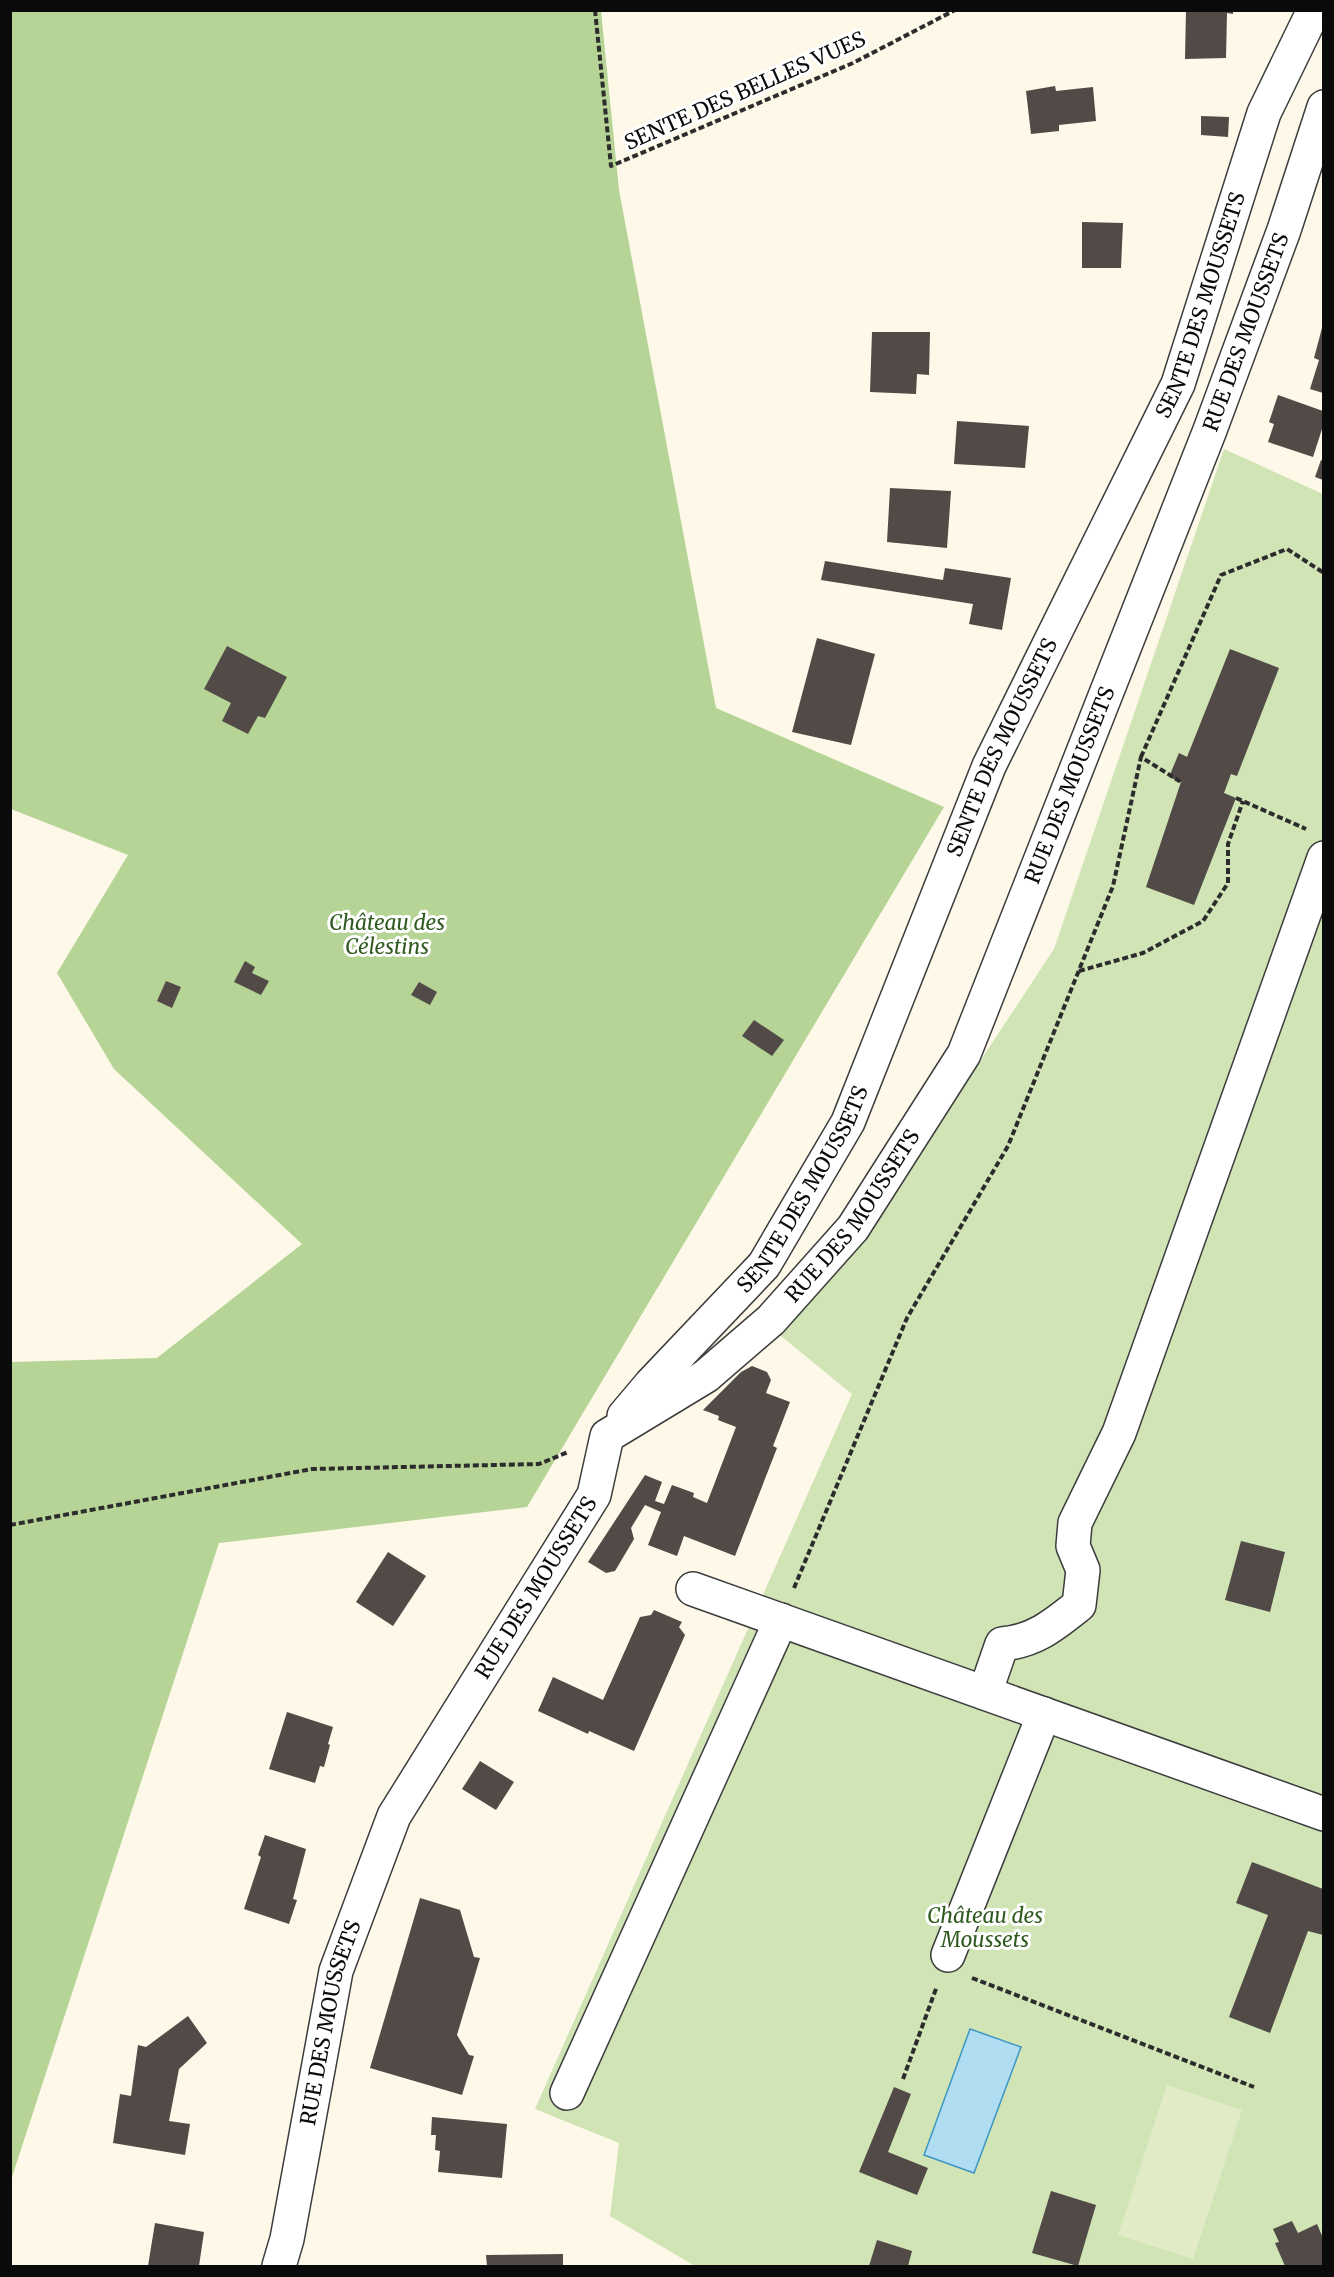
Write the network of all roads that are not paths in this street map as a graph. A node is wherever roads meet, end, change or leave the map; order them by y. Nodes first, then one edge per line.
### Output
1 (1314, 10) edge
2 (1323, 107) edge
3 (1318, 845) edge
4 (608, 1436) junction
5 (693, 1588) dead end
6 (780, 1620) junction
7 (985, 1694) junction
8 (1044, 1714) junction
9 (1323, 1814) edge
10 (946, 1961) road end
11 (567, 2093) dead end
12 (286, 2257) edge

1 - 4 street, SENTE DES MOUSSETS
2 - 4 street, RUE DES MOUSSETS
3 - 7 street
4 - 12 street, RUE DES MOUSSETS
5 - 6 street
6 - 7 street
6 - 11 street
7 - 8 street
8 - 9 street
8 - 10 street

